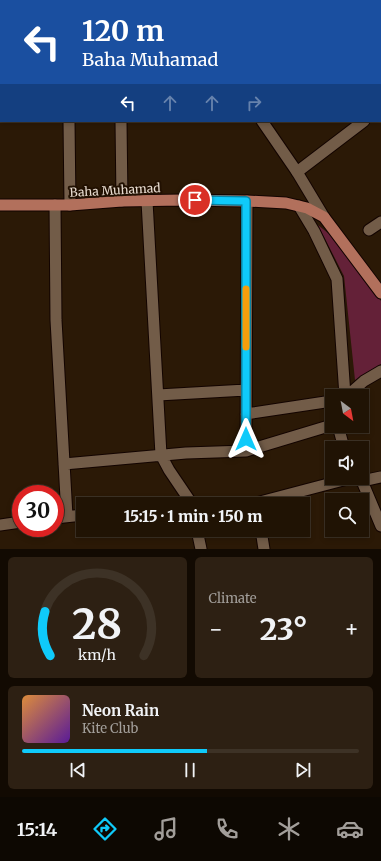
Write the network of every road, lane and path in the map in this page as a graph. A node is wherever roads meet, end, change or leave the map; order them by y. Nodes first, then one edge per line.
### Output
1 (68, 122) edge
2 (121, 122) edge
3 (263, 122) edge
4 (363, 122) edge
5 (296, 172) junction
6 (122, 201) junction
7 (147, 201) junction
8 (246, 201) junction
9 (0, 205) edge
10 (55, 205) junction
11 (70, 205) junction
12 (299, 206) junction
13 (324, 217) junction
14 (381, 222) edge
15 (369, 230) dead end
16 (381, 293) edge
17 (381, 371) edge
18 (345, 389) edge
19 (354, 389) edge
20 (246, 390) junction
21 (158, 395) junction
22 (325, 402) edge
23 (246, 414) junction
24 (325, 427) edge
25 (246, 451) junction
26 (161, 455) junction
27 (64, 464) junction
28 (381, 476) edge
29 (369, 477) edge
30 (331, 485) edge
31 (358, 485) edge
32 (187, 497) edge
33 (282, 497) edge
34 (76, 515) edge
35 (64, 516) edge
36 (67, 516) junction
37 (12, 523) edge
38 (0, 525) edge
39 (381, 526) edge
40 (198, 537) edge
41 (262, 537) edge
42 (200, 549) edge
43 (264, 549) edge

1 - 11 street
2 - 6 street
3 - 5 street
4 - 5 street
5 - 13 street
6 - 7 main road, Baha Muhamad
6 - 11 main road, Baha Muhamad
7 - 8 main road, Baha Muhamad
7 - 21 street
8 - 12 main road, Baha Muhamad
8 - 20 street
9 - 10 main road, Baha Muhamad
10 - 11 main road, Baha Muhamad
10 - 27 street
12 - 13 main road, Baha Muhamad
12 - 18 street
13 - 16 main road
14 - 15 street
17 - 19 street
20 - 21 street
20 - 23 street
21 - 26 street
22 - 23 street
23 - 25 street
24 - 25 street
25 - 26 street
26 - 27 street
26 - 32 street
27 - 36 street
28 - 29 street
30 - 33 street
31 - 39 street
34 - 36 street
35 - 36 street
37 - 38 street
40 - 42 street
41 - 43 street

